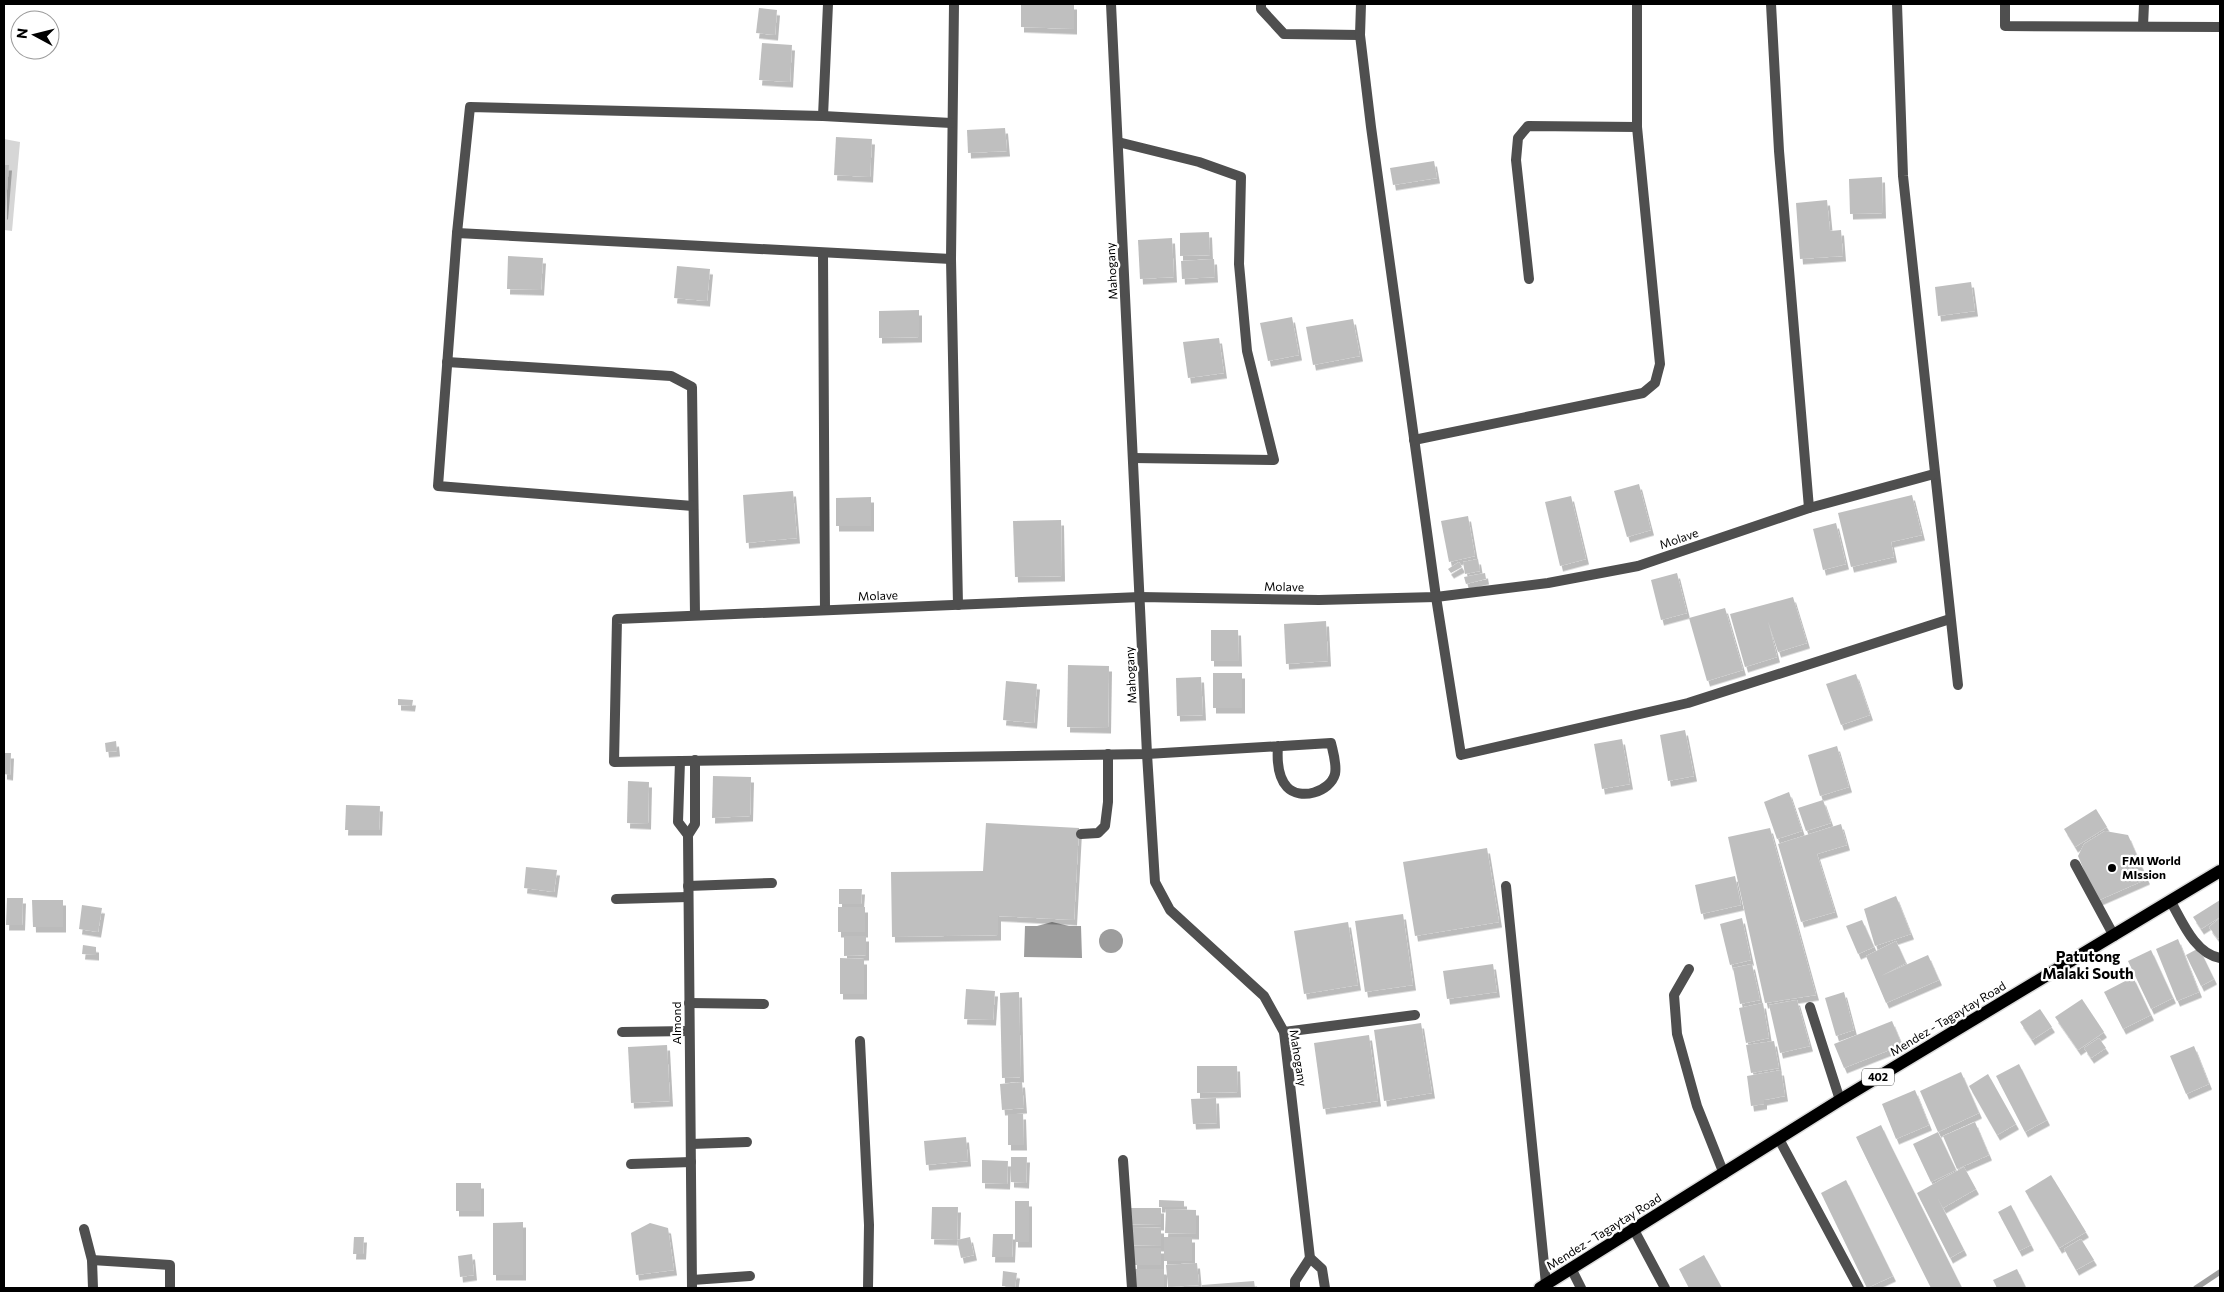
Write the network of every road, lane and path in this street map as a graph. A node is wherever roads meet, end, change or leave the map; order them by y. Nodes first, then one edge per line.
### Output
1 (828, 4) edge
2 (954, 4) edge
3 (1111, 4) edge
4 (1261, 4) edge
5 (1361, 4) edge
6 (1637, 4) edge
7 (1771, 4) edge
8 (1897, 4) edge
9 (2005, 4) edge
10 (2144, 4) edge
11 (2143, 26) junction
12 (2220, 27) edge
13 (1360, 35) junction
14 (823, 116) junction
15 (951, 123) junction
16 (1637, 127) junction
17 (1118, 142) junction
18 (457, 233) junction
19 (823, 253) junction
20 (951, 259) junction
21 (1529, 278) dead end
22 (447, 362) junction
23 (1414, 440) junction
24 (1133, 458) junction
25 (1934, 474) junction
26 (693, 506) junction
27 (1809, 508) junction
28 (1140, 597) junction
29 (1436, 597) junction
30 (958, 605) junction
31 (825, 610) junction
32 (695, 615) junction
33 (1950, 619) junction
34 (1958, 685) dead end
35 (1278, 746) junction
36 (1108, 754) junction
37 (1147, 754) junction
38 (695, 760) junction
39 (680, 761) junction
40 (1081, 834) dead end
41 (688, 835) junction
42 (2076, 864) dead end
43 (2220, 871) edge
44 (772, 883) dead end
45 (688, 886) junction
46 (1506, 886) dead end
47 (688, 897) junction
48 (616, 899) dead end
49 (2171, 902) junction
50 (2114, 936) junction
51 (2220, 958) edge
52 (1689, 969) dead end
53 (689, 1003) junction
54 (764, 1004) dead end
55 (1810, 1007) dead end
56 (1415, 1015) dead end
57 (689, 1031) junction
58 (622, 1032) dead end
59 (1284, 1032) junction
60 (860, 1040) dead end
61 (1840, 1100) junction
62 (1779, 1139) junction
63 (747, 1142) dead end
64 (691, 1144) junction
65 (1122, 1160) dead end
66 (691, 1162) junction
67 (631, 1164) dead end
68 (1724, 1174) junction
69 (1633, 1228) junction
70 (84, 1229) dead end
71 (1310, 1258) junction
72 (92, 1260) junction
73 (1571, 1268) junction
74 (750, 1276) dead end
75 (692, 1284) edge
76 (1543, 1286) edge
77 (94, 1288) edge
78 (170, 1288) edge
79 (868, 1288) edge
80 (1132, 1288) edge
81 (1295, 1288) edge
82 (1325, 1288) edge
83 (1581, 1288) edge
84 (1665, 1288) edge
85 (1859, 1288) edge

1 - 14 street
2 - 15 street
3 - 17 street, Mahogany
4 - 13 street
5 - 13 street
6 - 16 street
7 - 27 street
8 - 25 street
9 - 11 street
10 - 11 street
11 - 12 street
13 - 23 street
14 - 15 street
14 - 18 street
15 - 20 street
16 - 21 street
16 - 23 street
17 - 24 street, Mahogany
17 - 24 street
18 - 19 street
18 - 22 street
19 - 20 street
19 - 31 street
20 - 30 street
22 - 26 street
22 - 26 street
23 - 29 street
24 - 28 street, Mahogany
25 - 27 street, Molave
25 - 33 street
26 - 32 street
27 - 29 street, Molave
28 - 29 street, Molave
28 - 30 street, Molave
28 - 37 street, Mahogany
29 - 33 street
30 - 31 street, Molave
31 - 32 street, Molave
32 - 39 street, Molave
33 - 34 street
35 - 35 street
35 - 37 street
36 - 37 street
36 - 38 street
36 - 40 street
37 - 59 street, Mahogany
38 - 39 street
38 - 41 street
39 - 41 street, Almond
41 - 45 street, Almond
42 - 50 street
43 - 49 main road, Mendez - Tagaytay Road / 402
44 - 45 street
45 - 47 street, Almond
46 - 76 street
47 - 48 street
47 - 53 street, Almond
49 - 50 main road, Mendez - Tagaytay Road / 402
49 - 51 street
50 - 61 main road, Mendez - Tagaytay Road / 402
52 - 68 street
53 - 54 street
53 - 57 street, Almond
55 - 61 street
56 - 59 street
57 - 58 street
57 - 64 street, Almond
59 - 71 street, Mahogany
60 - 79 street
61 - 62 main road, Mendez - Tagaytay Road / 402
62 - 68 main road, Mendez - Tagaytay Road / 402
62 - 85 street
63 - 64 street
64 - 66 street, Almond
65 - 80 street
66 - 67 street
66 - 75 street, Almond
68 - 69 main road, Mendez - Tagaytay Road / 402
69 - 73 main road, Mendez - Tagaytay Road / 402
69 - 84 street
70 - 72 street
71 - 81 street
71 - 82 street, Mahogany
72 - 77 street
72 - 78 street
73 - 76 main road, Mendez - Tagaytay Road / 402
73 - 83 street
74 - 75 street

